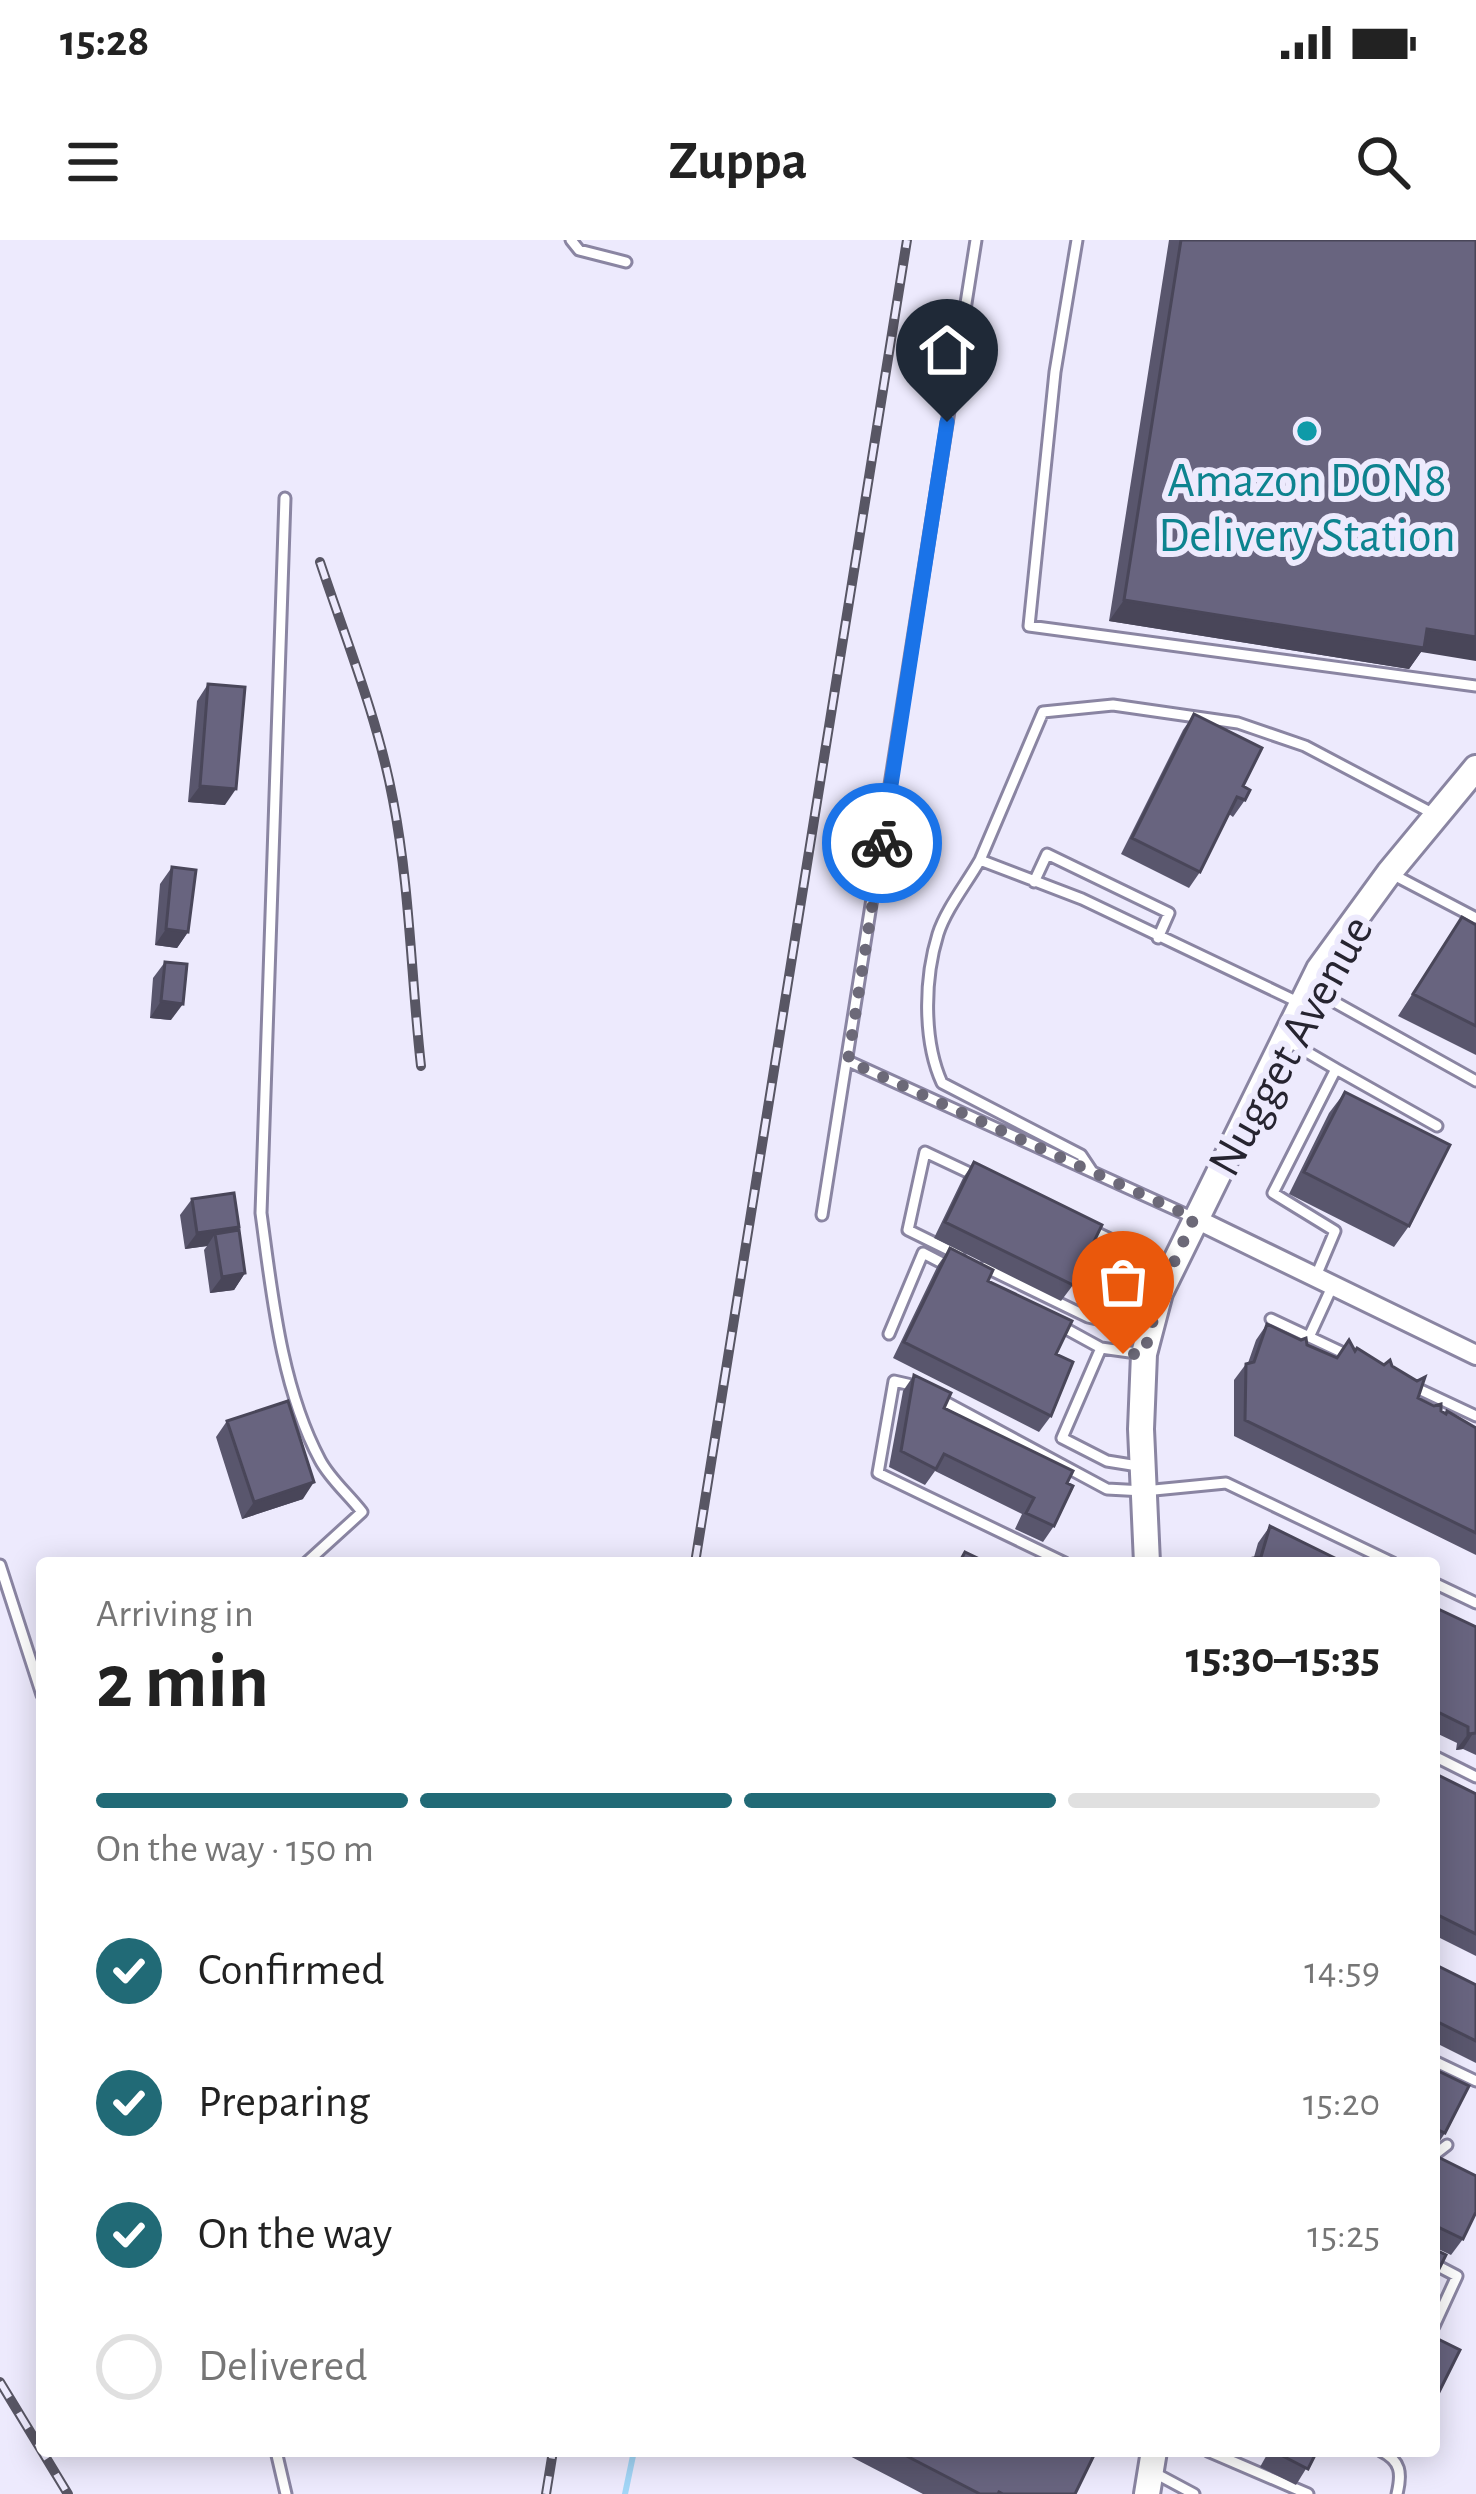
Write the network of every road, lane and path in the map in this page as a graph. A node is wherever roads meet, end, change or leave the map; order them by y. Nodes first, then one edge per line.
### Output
1 (571, 240) edge
2 (976, 240) edge
3 (1076, 240) edge
4 (626, 262) dead end
5 (285, 498) dead end
6 (1476, 686) edge
7 (1475, 770) edge
8 (1436, 816) junction
9 (980, 860) junction
10 (1389, 873) junction
11 (1034, 882) junction
12 (1476, 918) edge
13 (1158, 938) junction
14 (1305, 996) junction
15 (1283, 1039) junction
16 (848, 1061) junction
17 (1336, 1069) junction
18 (1476, 1081) edge
19 (1437, 1126) dead end
20 (1091, 1170) junction
21 (986, 1181) edge
22 (822, 1215) dead end
23 (1194, 1218) junction
24 (1068, 1220) edge
25 (1172, 1268) junction
26 (958, 1271) edge
27 (1324, 1281) junction
28 (1047, 1318) edge
29 (1271, 1318) dead end
30 (889, 1334) dead end
31 (1309, 1337) junction
32 (1147, 1343) junction
33 (1101, 1348) junction
34 (1476, 1355) edge
35 (1372, 1366) edge
36 (1393, 1376) edge
37 (1476, 1416) edge
38 (1143, 1479) junction
39 (313, 1557) edge
40 (1053, 1557) edge
41 (1147, 1557) edge
42 (1380, 1557) edge
43 (0, 1565) edge
44 (1440, 1586) edge
45 (1476, 1603) edge
46 (36, 1676) edge
47 (1440, 1759) edge
48 (1476, 1777) edge
49 (1440, 2064) edge
50 (1476, 2081) edge
51 (1448, 2145) edge
52 (1440, 2151) edge
53 (1440, 2267) edge
54 (1440, 2313) edge
55 (277, 2457) edge
56 (1222, 2457) edge
57 (1392, 2457) edge
58 (1148, 2465) edge
59 (286, 2494) edge
60 (1194, 2494) edge
61 (1308, 2494) edge
62 (1397, 2494) edge

1 - 4 lane
2 - 16 lane
3 - 6 lane
5 - 39 lane
7 - 8 street, Nugget Avenue
8 - 9 lane
8 - 10 street, Nugget Avenue
9 - 11 lane
9 - 20 lane
10 - 12 lane
10 - 14 street, Nugget Avenue
11 - 13 lane
11 - 13 lane
13 - 14 lane
14 - 15 street, Nugget Avenue
14 - 18 lane
15 - 17 lane
15 - 23 street, Nugget Avenue
16 - 20 lane
16 - 22 lane
17 - 19 lane
17 - 27 lane
20 - 23 lane
21 - 32 lane
23 - 25 street, Nugget Avenue
23 - 27 street
24 - 25 lane
25 - 32 street, Nugget Avenue
26 - 30 lane
27 - 31 lane
27 - 34 street
28 - 33 lane
29 - 31 lane
31 - 35 lane
32 - 33 lane
32 - 38 street, Nugget Avenue
33 - 38 lane
36 - 37 lane
38 - 40 lane
38 - 41 street, Nugget Avenue
38 - 42 lane
43 - 46 lane
44 - 45 lane
47 - 48 lane
49 - 50 lane
51 - 52 lane
53 - 54 lane
55 - 59 lane
56 - 61 lane
57 - 62 lane
58 - 60 lane

